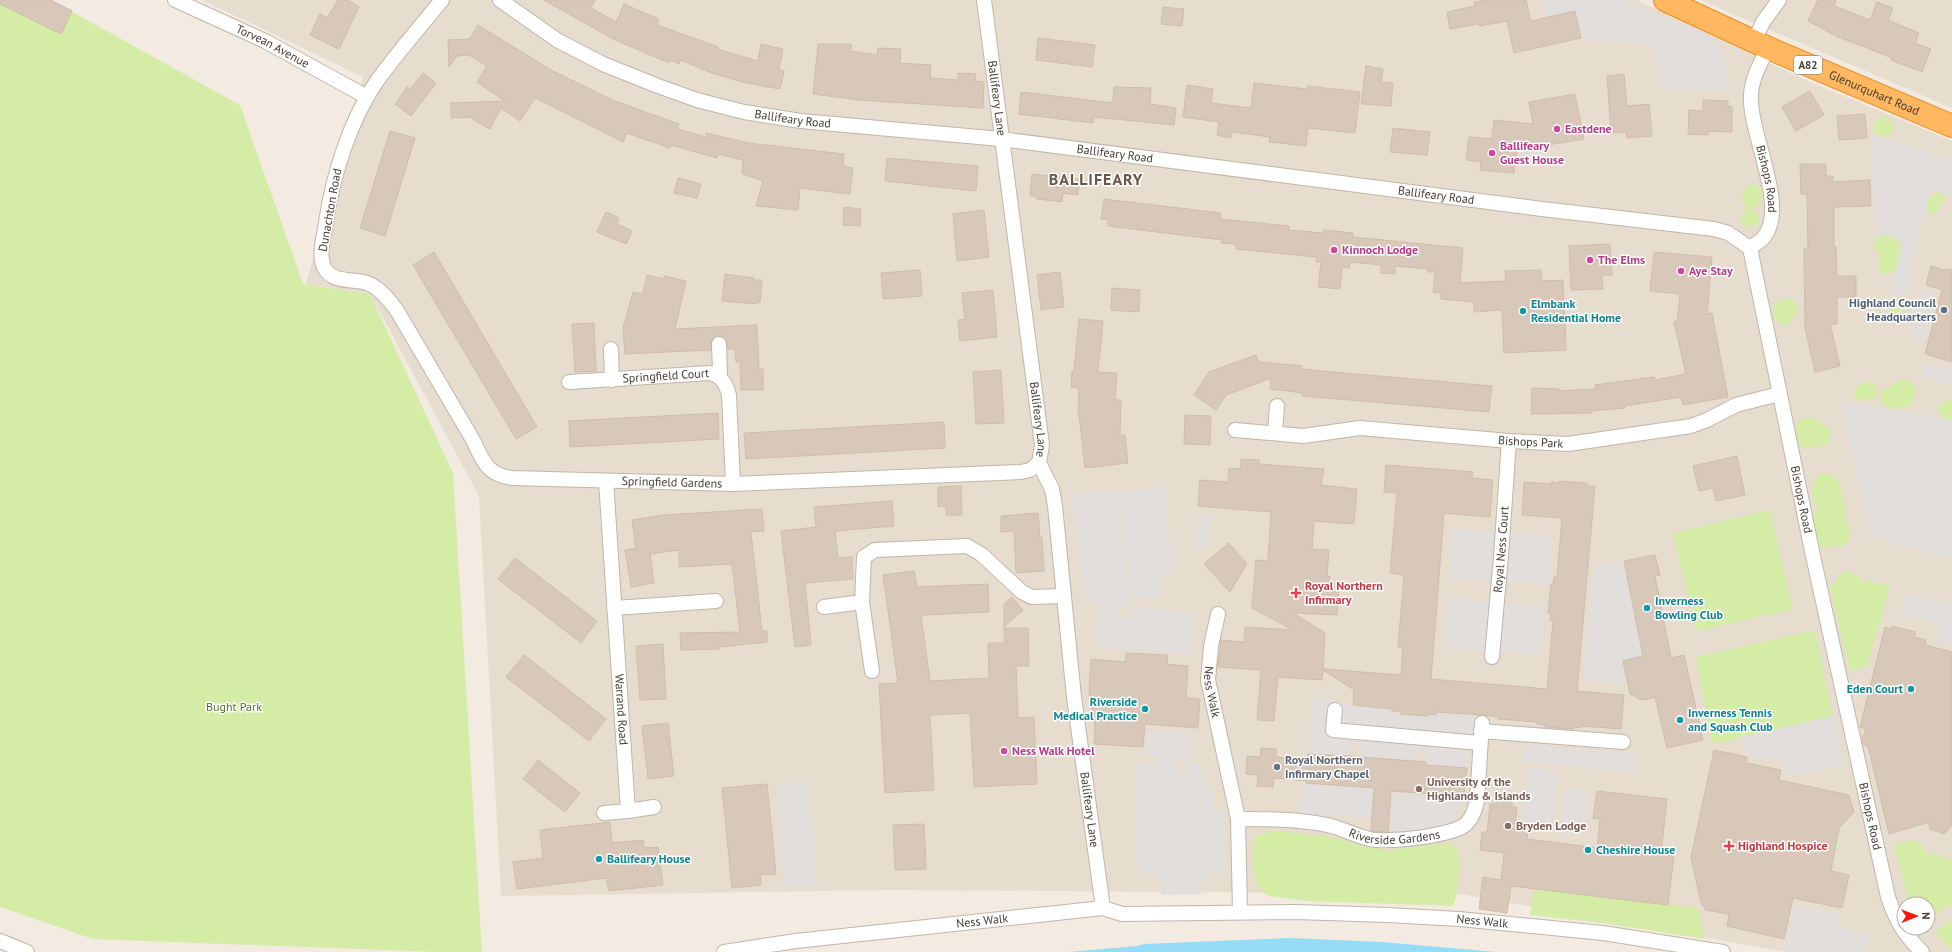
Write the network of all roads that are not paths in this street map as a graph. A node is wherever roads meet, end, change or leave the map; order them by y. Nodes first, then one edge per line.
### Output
1 (175, 0) edge
2 (442, 0) edge
3 (500, 0) edge
4 (984, 0) edge
5 (1665, 0) edge
6 (1779, 0) edge
7 (1761, 44) junction
8 (367, 97) junction
9 (1952, 126) edge
10 (1001, 139) junction
11 (1750, 248) junction
12 (396, 309) joint
13 (719, 344) dead end
14 (611, 349) dead end
15 (718, 376) junction
16 (612, 380) junction
17 (569, 382) dead end
18 (1779, 394) junction
19 (1277, 406) dead end
20 (1235, 430) dead end
21 (1275, 433) junction
22 (1509, 441) junction
23 (1039, 463) junction
24 (606, 481) junction
25 (733, 484) junction
26 (1064, 596) junction
27 (716, 601) dead end
28 (862, 602) junction
29 (824, 607) dead end
30 (614, 608) junction
31 (1218, 614) dead end
32 (1492, 656) dead end
33 (872, 670) dead end
34 (1336, 710) dead end
35 (1481, 732) junction
36 (1623, 742) dead end
37 (654, 807) dead end
38 (628, 811) junction
39 (604, 813) dead end
40 (1238, 819) junction
41 (1103, 908) junction
42 (1240, 912) junction
43 (0, 942) edge
44 (27, 952) edge
45 (724, 952) edge
46 (1723, 952) edge
47 (1922, 952) edge

1 - 8 street, Torvean Avenue
2 - 8 street, Dunachton Road
3 - 10 street, Ballifeary Road
4 - 10 street, Ballifeary Lane
5 - 7 highway, Glenurquhart Road / A82
6 - 7 street, Bishops Road
7 - 9 highway, Glenurquhart Road / A82
7 - 11 street, Bishops Road
8 - 12 street, Dunachton Road
10 - 11 street, Ballifeary Road
10 - 23 street, Ballifeary Lane
11 - 18 street, Bishops Road
12 - 24 street, Springfield Gardens
13 - 15 street, Springfield Court
14 - 16 street, Springfield Court
15 - 16 street, Springfield Court
15 - 25 street, Springfield Court
16 - 17 street, Springfield Court
18 - 22 street, Bishops Park
18 - 47 street, Bishops Road
19 - 21 street
20 - 21 street, Bishops Park
21 - 22 street, Bishops Park
22 - 32 street, Royal Ness Court
23 - 25 street, Springfield Gardens
23 - 26 street, Ballifeary Lane
24 - 25 street, Springfield Gardens
24 - 30 street, Warrand Road
26 - 28 street
26 - 41 street, Ballifeary Lane
27 - 30 street
28 - 29 street
28 - 33 street
30 - 38 street, Warrand Road
31 - 40 street, Ness Walk
34 - 35 street
35 - 36 street
35 - 40 street, Riverside Gardens
37 - 38 street
38 - 39 street
40 - 42 street, Ness Walk
41 - 42 street, Ness Walk
41 - 45 street, Ness Walk
42 - 46 street, Ness Walk
43 - 44 street

